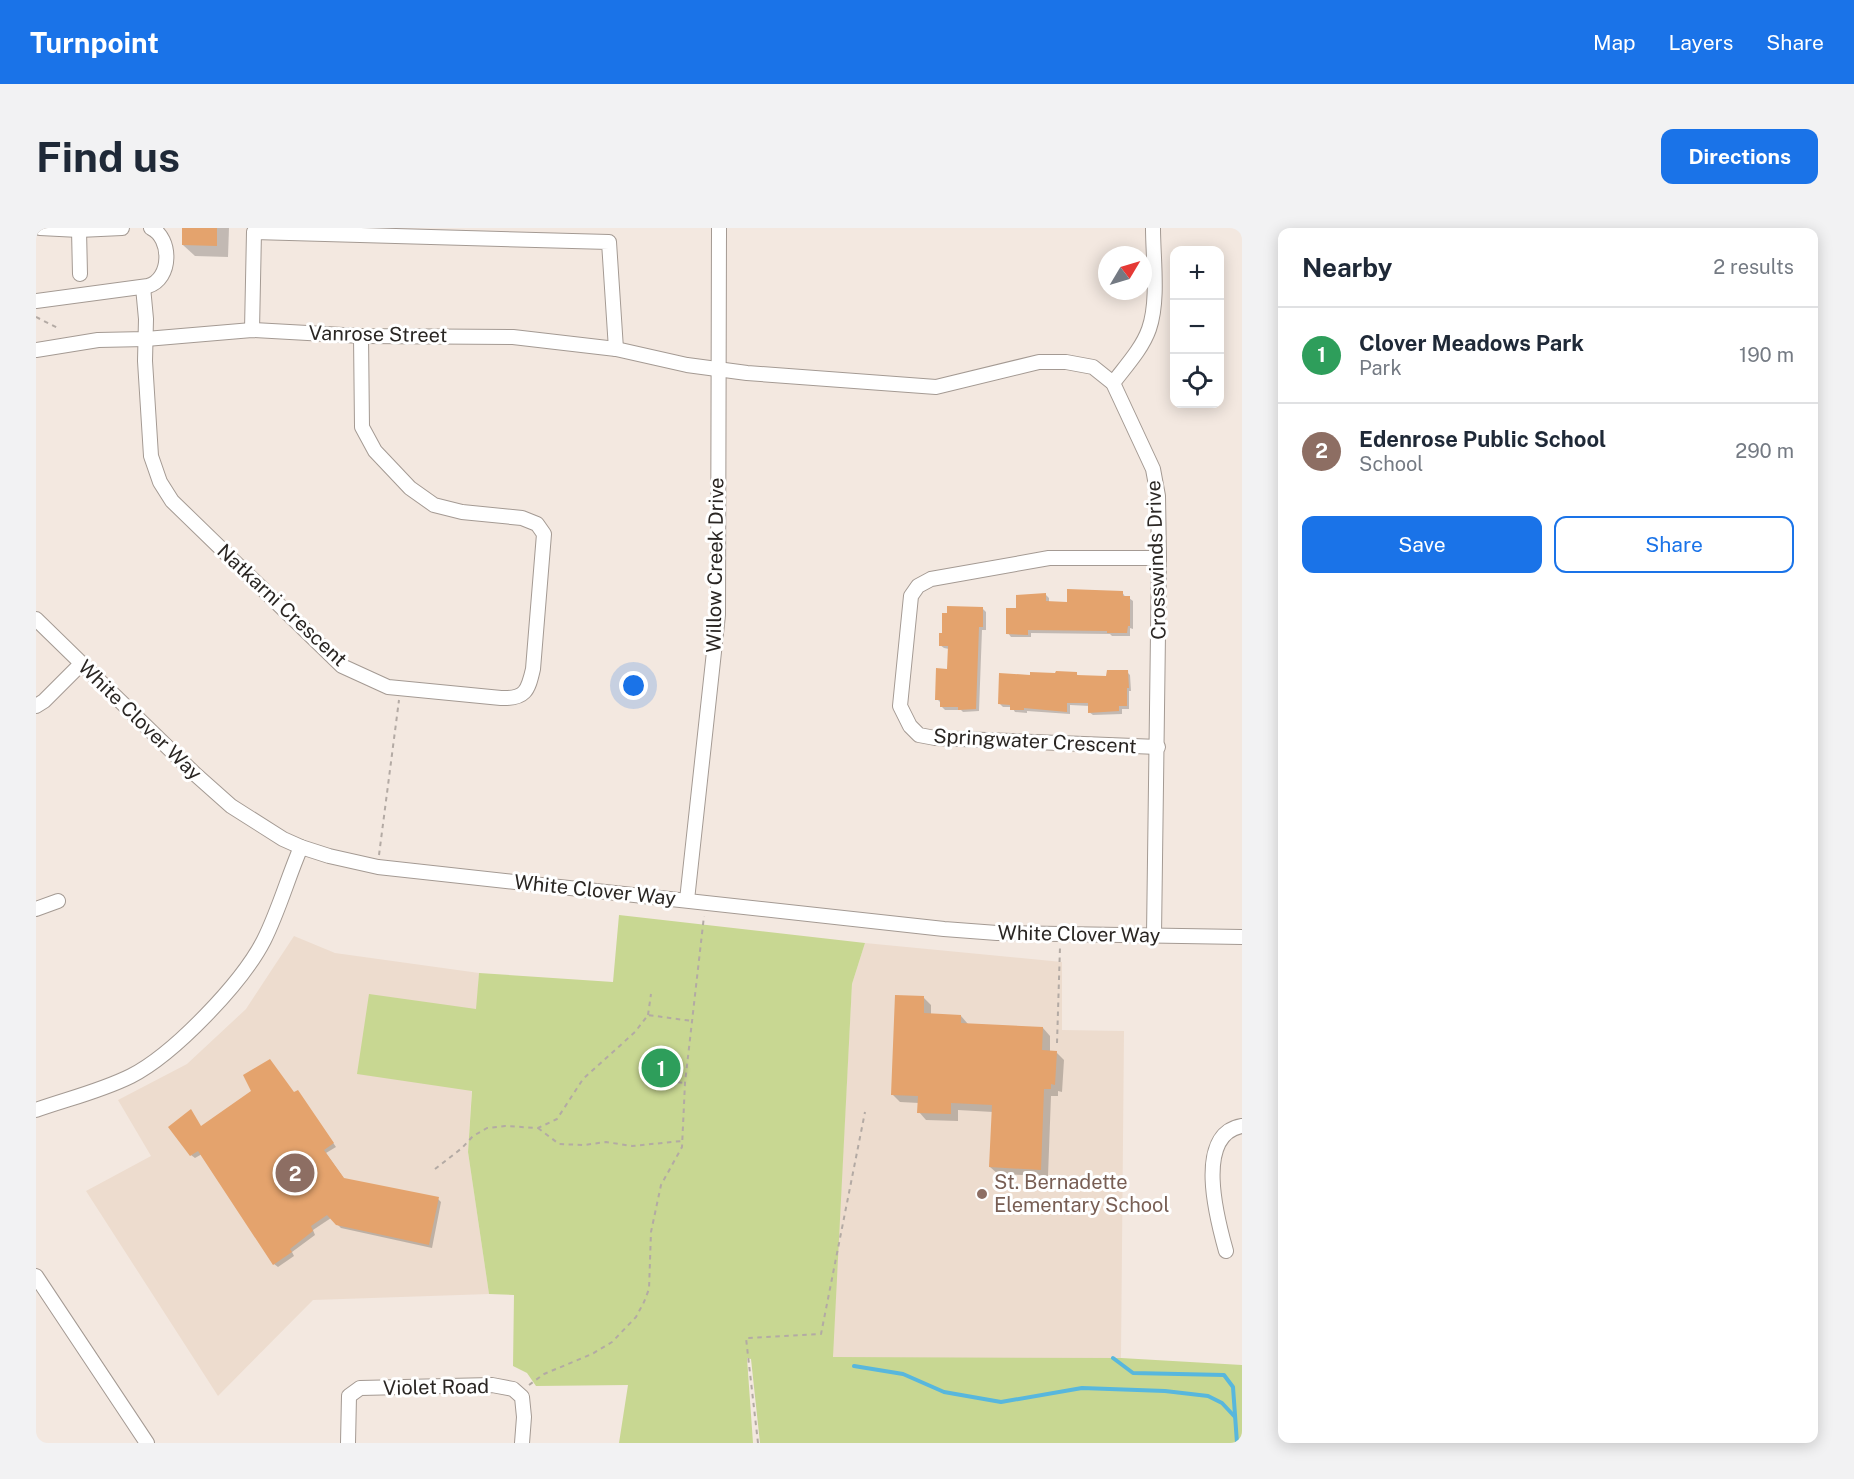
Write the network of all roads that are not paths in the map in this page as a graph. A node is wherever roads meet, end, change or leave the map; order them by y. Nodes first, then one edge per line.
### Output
1 (40, 228) edge
2 (122, 228) edge
3 (151, 228) edge
4 (719, 228) edge
5 (1153, 228) edge
6 (78, 230) junction
7 (80, 274) dead end
8 (143, 287) junction
9 (36, 301) edge
10 (252, 330) junction
11 (361, 336) junction
12 (146, 339) junction
13 (616, 349) junction
14 (36, 350) edge
15 (718, 369) junction
16 (1113, 383) junction
17 (1159, 558) junction
18 (36, 619) edge
19 (81, 664) junction
20 (36, 706) edge
21 (1158, 747) junction
22 (301, 847) junction
23 (687, 900) junction
24 (58, 901) dead end
25 (36, 909) edge
26 (1154, 935) junction
27 (1242, 937) edge
28 (36, 1110) edge
29 (1242, 1126) edge
30 (1226, 1251) dead end
31 (36, 1276) edge
32 (147, 1443) edge
33 (348, 1443) edge
34 (522, 1443) edge

1 - 6 street
2 - 6 street
3 - 8 street
4 - 15 street, Willow Creek Drive
5 - 16 street
6 - 7 street
8 - 9 street
8 - 12 street, Natkarni Crescent
10 - 11 street, Vanrose Street
10 - 12 street, Vanrose Street
10 - 13 street
11 - 12 street, Natkarni Crescent
11 - 13 street, Vanrose Street
12 - 14 street, Vanrose Street
13 - 15 street, Vanrose Street
15 - 16 street
15 - 23 street, Willow Creek Drive
16 - 17 street, Crosswinds Drive
17 - 21 street, Crosswinds Drive
17 - 21 street, Springwater Crescent
18 - 19 street, White Clover Way
19 - 20 street
19 - 22 street, White Clover Way
21 - 26 street, Crosswinds Drive
22 - 23 street, White Clover Way
22 - 28 street
23 - 26 street, White Clover Way
24 - 25 street
26 - 27 street, White Clover Way
29 - 30 street
31 - 32 street
33 - 34 street, Violet Road

